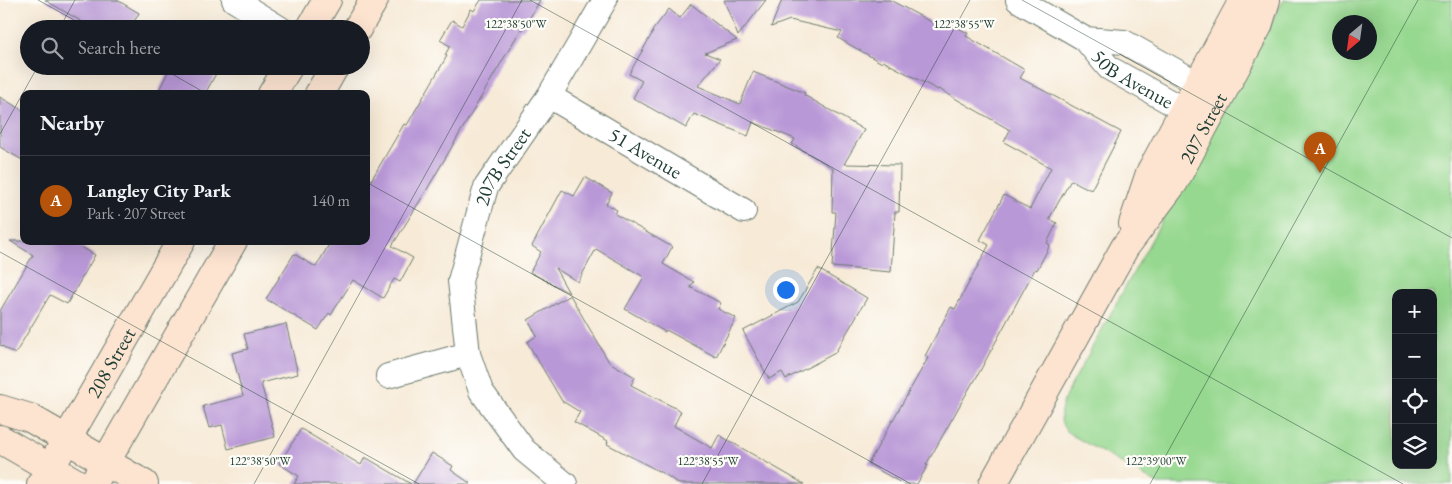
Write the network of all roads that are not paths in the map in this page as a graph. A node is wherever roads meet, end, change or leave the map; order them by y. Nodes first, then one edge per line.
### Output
1 (234, 0) edge
2 (327, 0) edge
3 (374, 0) edge
4 (605, 0) edge
5 (1018, 0) edge
6 (1246, 0) edge
7 (1266, 0) edge
8 (266, 20) edge
9 (315, 20) edge
10 (362, 20) edge
11 (1085, 39) junction
12 (284, 75) edge
13 (330, 75) edge
14 (1198, 84) junction
15 (274, 90) edge
16 (321, 90) edge
17 (549, 96) junction
18 (1213, 109) junction
19 (1184, 110) junction
20 (744, 211) dead end
21 (179, 245) edge
22 (231, 245) edge
23 (1125, 247) junction
24 (468, 354) junction
25 (388, 376) dead end
26 (0, 410) edge
27 (0, 439) edge
28 (67, 439) junction
29 (99, 473) edge
30 (45, 476) edge
31 (78, 484) edge
32 (144, 484) edge
33 (565, 484) edge
34 (993, 484) edge

1 - 8 street
2 - 9 street
3 - 10 street
4 - 17 street, 207B Street
5 - 11 street, 50B Avenue
6 - 14 street, 207 Street
7 - 18 street, 207 Street
11 - 14 street, 50B Avenue
11 - 19 street, 50B Avenue
12 - 15 street
13 - 16 street
14 - 18 street, 50B Avenue
14 - 19 street, 207 Street
17 - 20 street, 51 Avenue
17 - 24 street, 207B Street
18 - 19 street, 50B Avenue
18 - 23 street, 207 Street
19 - 23 street, 207 Street
21 - 28 street, 208 Street
22 - 29 street
23 - 34 street, 207 Street
24 - 25 street
24 - 33 street, 207B Street
26 - 28 street
27 - 30 street
28 - 29 street
28 - 30 street, 208 Street
29 - 32 street
30 - 31 street

